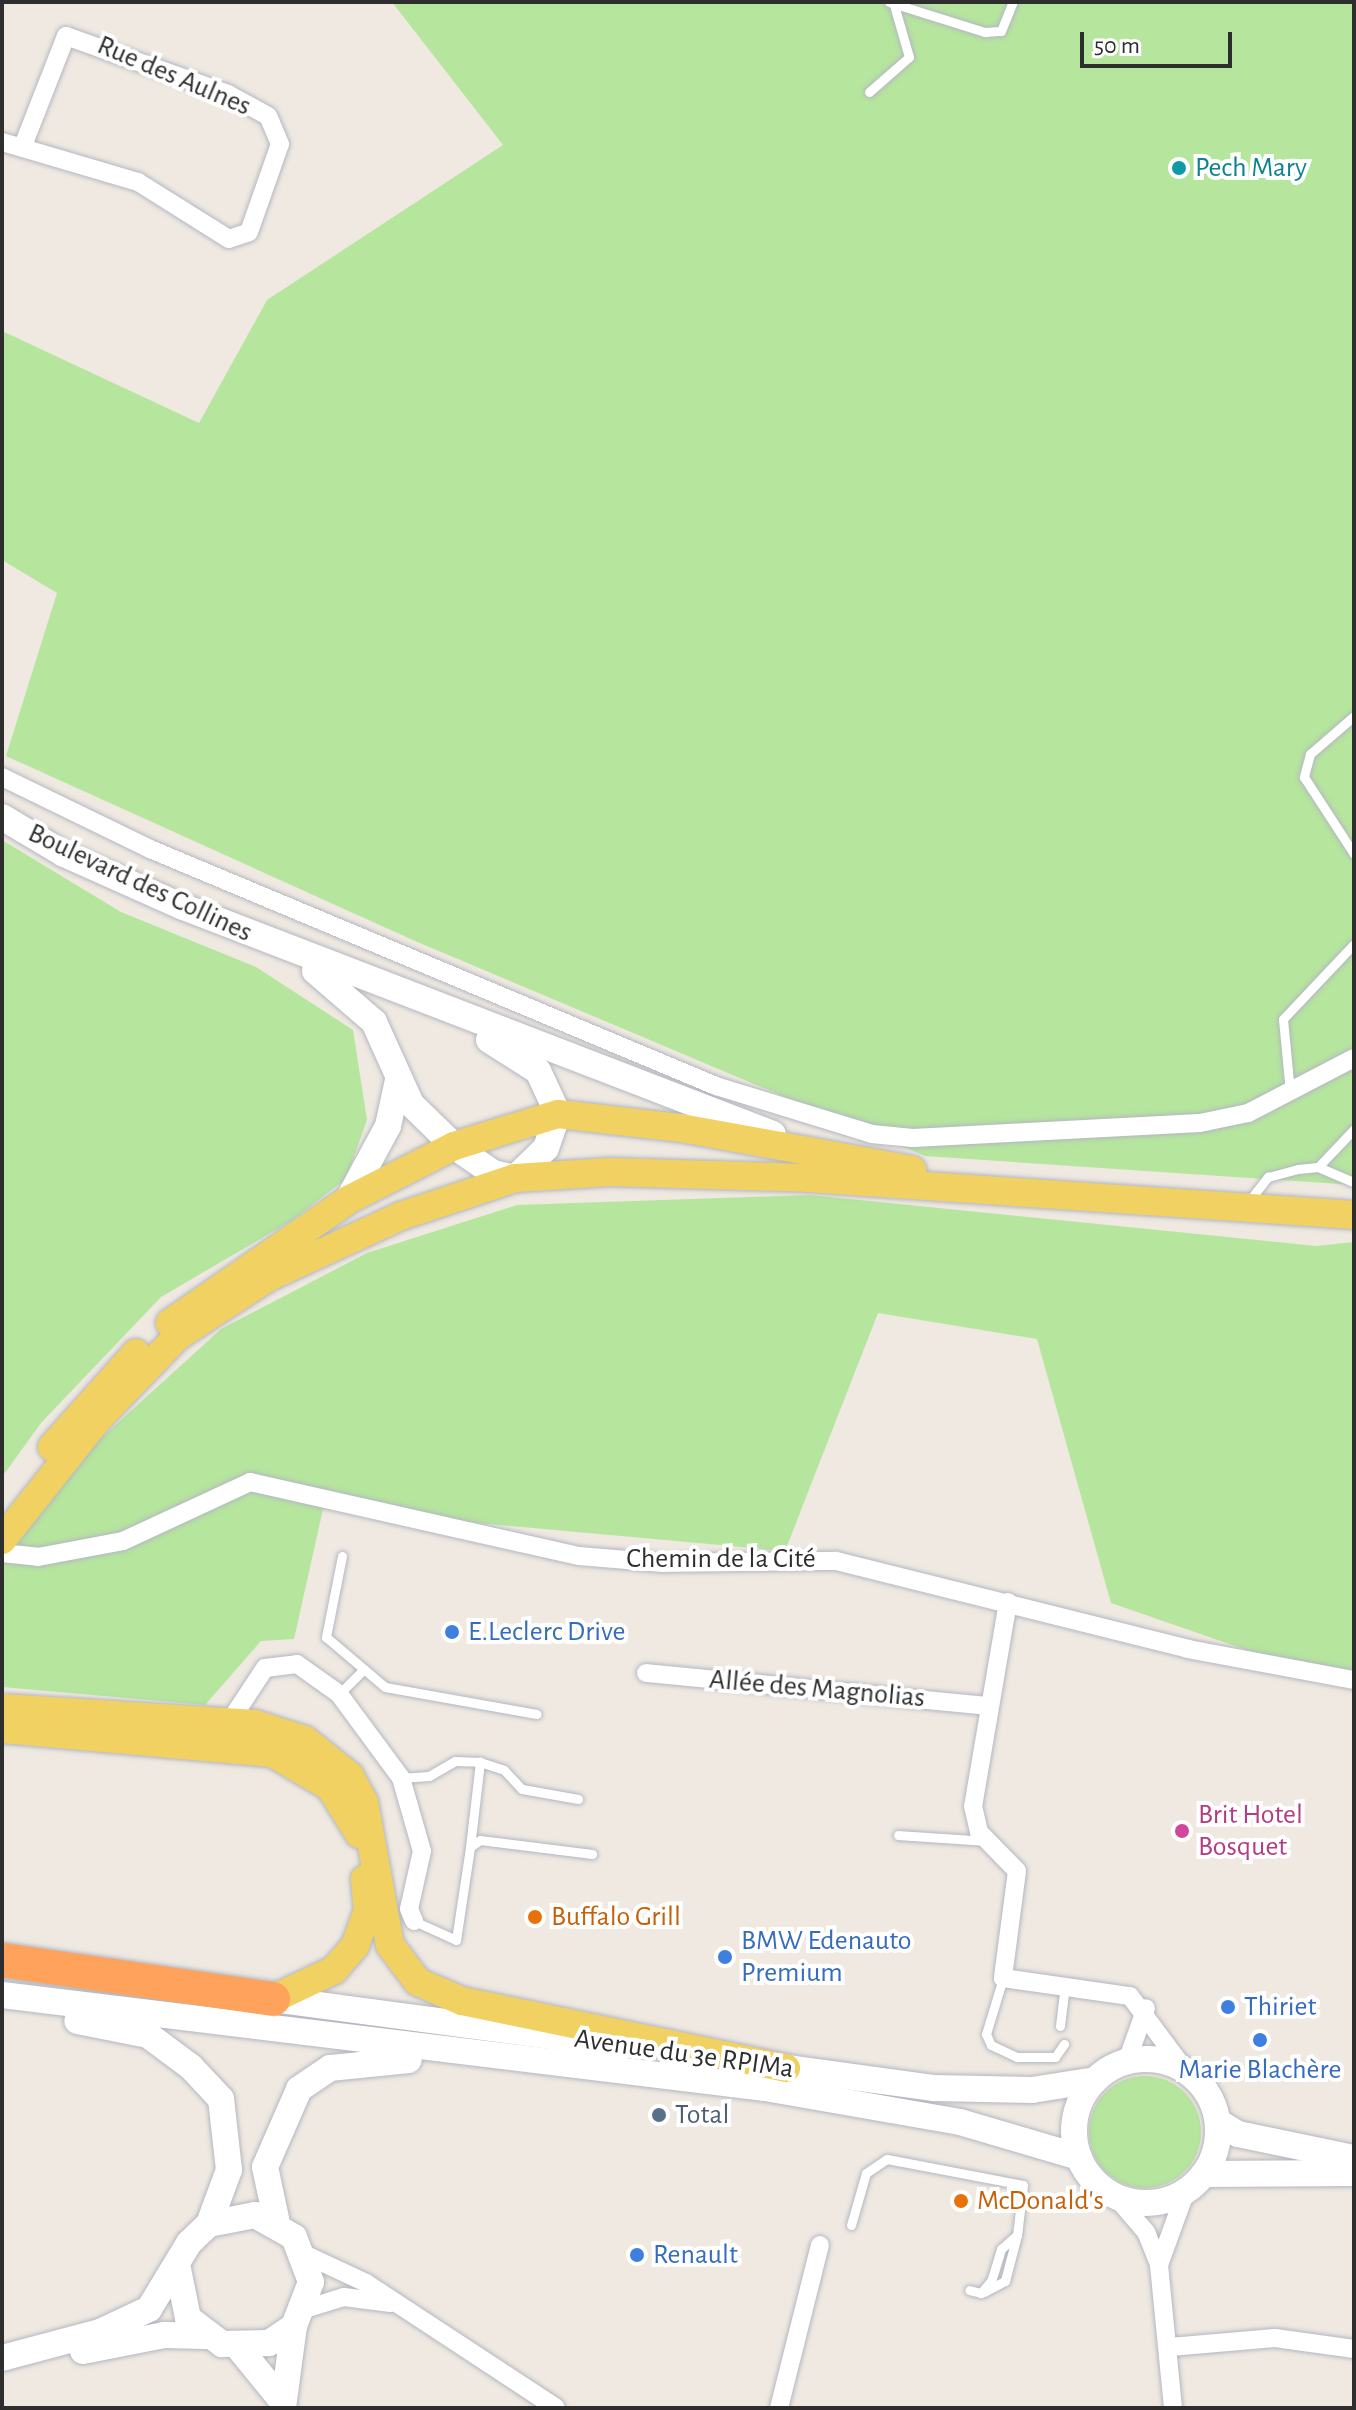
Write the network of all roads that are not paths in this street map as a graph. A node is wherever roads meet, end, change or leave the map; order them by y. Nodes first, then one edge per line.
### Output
1 (1013, 2) edge
2 (891, 3) edge
3 (869, 92) dead end
4 (2, 142) edge
5 (22, 148) junction
6 (1354, 716) edge
7 (2, 777) edge
8 (2, 817) edge
9 (1354, 854) edge
10 (1354, 944) edge
11 (279, 946) junction
12 (448, 1011) junction
13 (1354, 1058) edge
14 (398, 1080) junction
15 (1290, 1095) junction
16 (558, 1114) junction
17 (1354, 1129) edge
18 (454, 1146) junction
19 (889, 1166) junction
20 (1318, 1167) junction
21 (515, 1178) junction
22 (1354, 1182) edge
23 (1054, 1196) junction
24 (348, 1200) junction
25 (1241, 1212) junction
26 (1354, 1215) edge
27 (7, 1525) edge
28 (2, 1553) edge
29 (342, 1556) dead end
30 (1008, 1602) junction
31 (364, 1669) junction
32 (258, 1672) junction
33 (646, 1673) dead end
34 (1354, 1680) edge
35 (339, 1694) junction
36 (988, 1706) junction
37 (2, 1708) edge
38 (537, 1714) dead end
39 (2, 1729) edge
40 (240, 1734) junction
41 (480, 1762) junction
42 (401, 1778) junction
43 (578, 1799) dead end
44 (898, 1835) dead end
45 (987, 1841) junction
46 (470, 1847) junction
47 (592, 1854) dead end
48 (414, 1921) joint
49 (2, 1960) edge
50 (1003, 1978) junction
51 (1065, 1987) junction
52 (2, 1995) edge
53 (273, 1999) junction
54 (1146, 2008) junction
55 (2, 2010) edge
56 (1060, 2026) dead end
57 (1064, 2044) dead end
58 (1127, 2061) junction
59 (786, 2068) junction
60 (1185, 2070) junction
61 (629, 2072) junction
62 (1095, 2080) junction
63 (1218, 2122) junction
64 (1079, 2157) junction
65 (1354, 2158) edge
66 (1354, 2173) edge
67 (1195, 2182) junction
68 (1115, 2196) junction
69 (277, 2223) junction
70 (209, 2224) junction
71 (851, 2225) dead end
72 (820, 2245) dead end
73 (306, 2255) junction
74 (1159, 2265) junction
75 (178, 2269) junction
76 (969, 2290) dead end
77 (397, 2304) junction
78 (299, 2317) junction
79 (206, 2336) junction
80 (1170, 2347) junction
81 (239, 2348) junction
82 (1354, 2349) edge
83 (2, 2358) edge
84 (2, 2369) edge
85 (283, 2404) edge
86 (556, 2408) edge
87 (779, 2408) edge
88 (1173, 2408) edge

1 - 2 lane
2 - 3 lane
4 - 5 street, Rue des Aulnes
5 - 5 street, Rue des Aulnes
6 - 9 lane
7 - 15 street
8 - 11 main road, Boulevard des Collines
10 - 15 lane
11 - 12 main road
11 - 14 main road
12 - 16 main road
12 - 19 main road
13 - 15 street
14 - 18 main road
14 - 24 main road
16 - 18 main road
16 - 19 main road
16 - 21 main road
17 - 20 lane
18 - 21 main road
18 - 24 main road
19 - 23 main road
20 - 22 lane
20 - 25 lane
21 - 23 main road
21 - 27 main road
23 - 25 main road
24 - 27 main road
25 - 26 main road
28 - 30 street, Chemin de la Cité
29 - 31 lane
30 - 34 street, Chemin de la Cité
30 - 36 street
31 - 35 lane
31 - 38 lane
32 - 35 street
32 - 40 street
32 - 40 street
33 - 36 street, Allée des Magnolias
35 - 42 street
36 - 45 street
37 - 40 main road
39 - 40 main road
40 - 53 main road
40 - 59 main road
41 - 42 lane
41 - 43 lane
41 - 46 lane
42 - 48 street
44 - 45 lane
45 - 50 street
46 - 47 lane
46 - 48 lane
49 - 53 highway
50 - 51 street
50 - 57 lane
51 - 54 street
51 - 56 lane
52 - 61 main road
53 - 59 main road, Avenue du 3e RPIMa
54 - 58 street
54 - 60 street
55 - 70 main road
58 - 60 main road
58 - 62 main road
59 - 62 main road, Avenue du 3e RPIMa
60 - 63 main road
61 - 64 main road, Avenue du 3e RPIMa
61 - 69 main road
62 - 64 main road
63 - 65 main road
63 - 67 main road
64 - 68 main road
66 - 67 main road
67 - 68 main road
67 - 74 street
68 - 74 street
69 - 70 main road
69 - 73 main road
70 - 75 main road
71 - 76 lane
72 - 87 street
73 - 77 street
73 - 78 main road
74 - 80 street
75 - 79 main road
75 - 83 main road
77 - 78 street
77 - 86 street
78 - 81 main road
78 - 85 main road
79 - 81 main road
79 - 84 main road
80 - 82 street
80 - 88 street
81 - 85 main road

